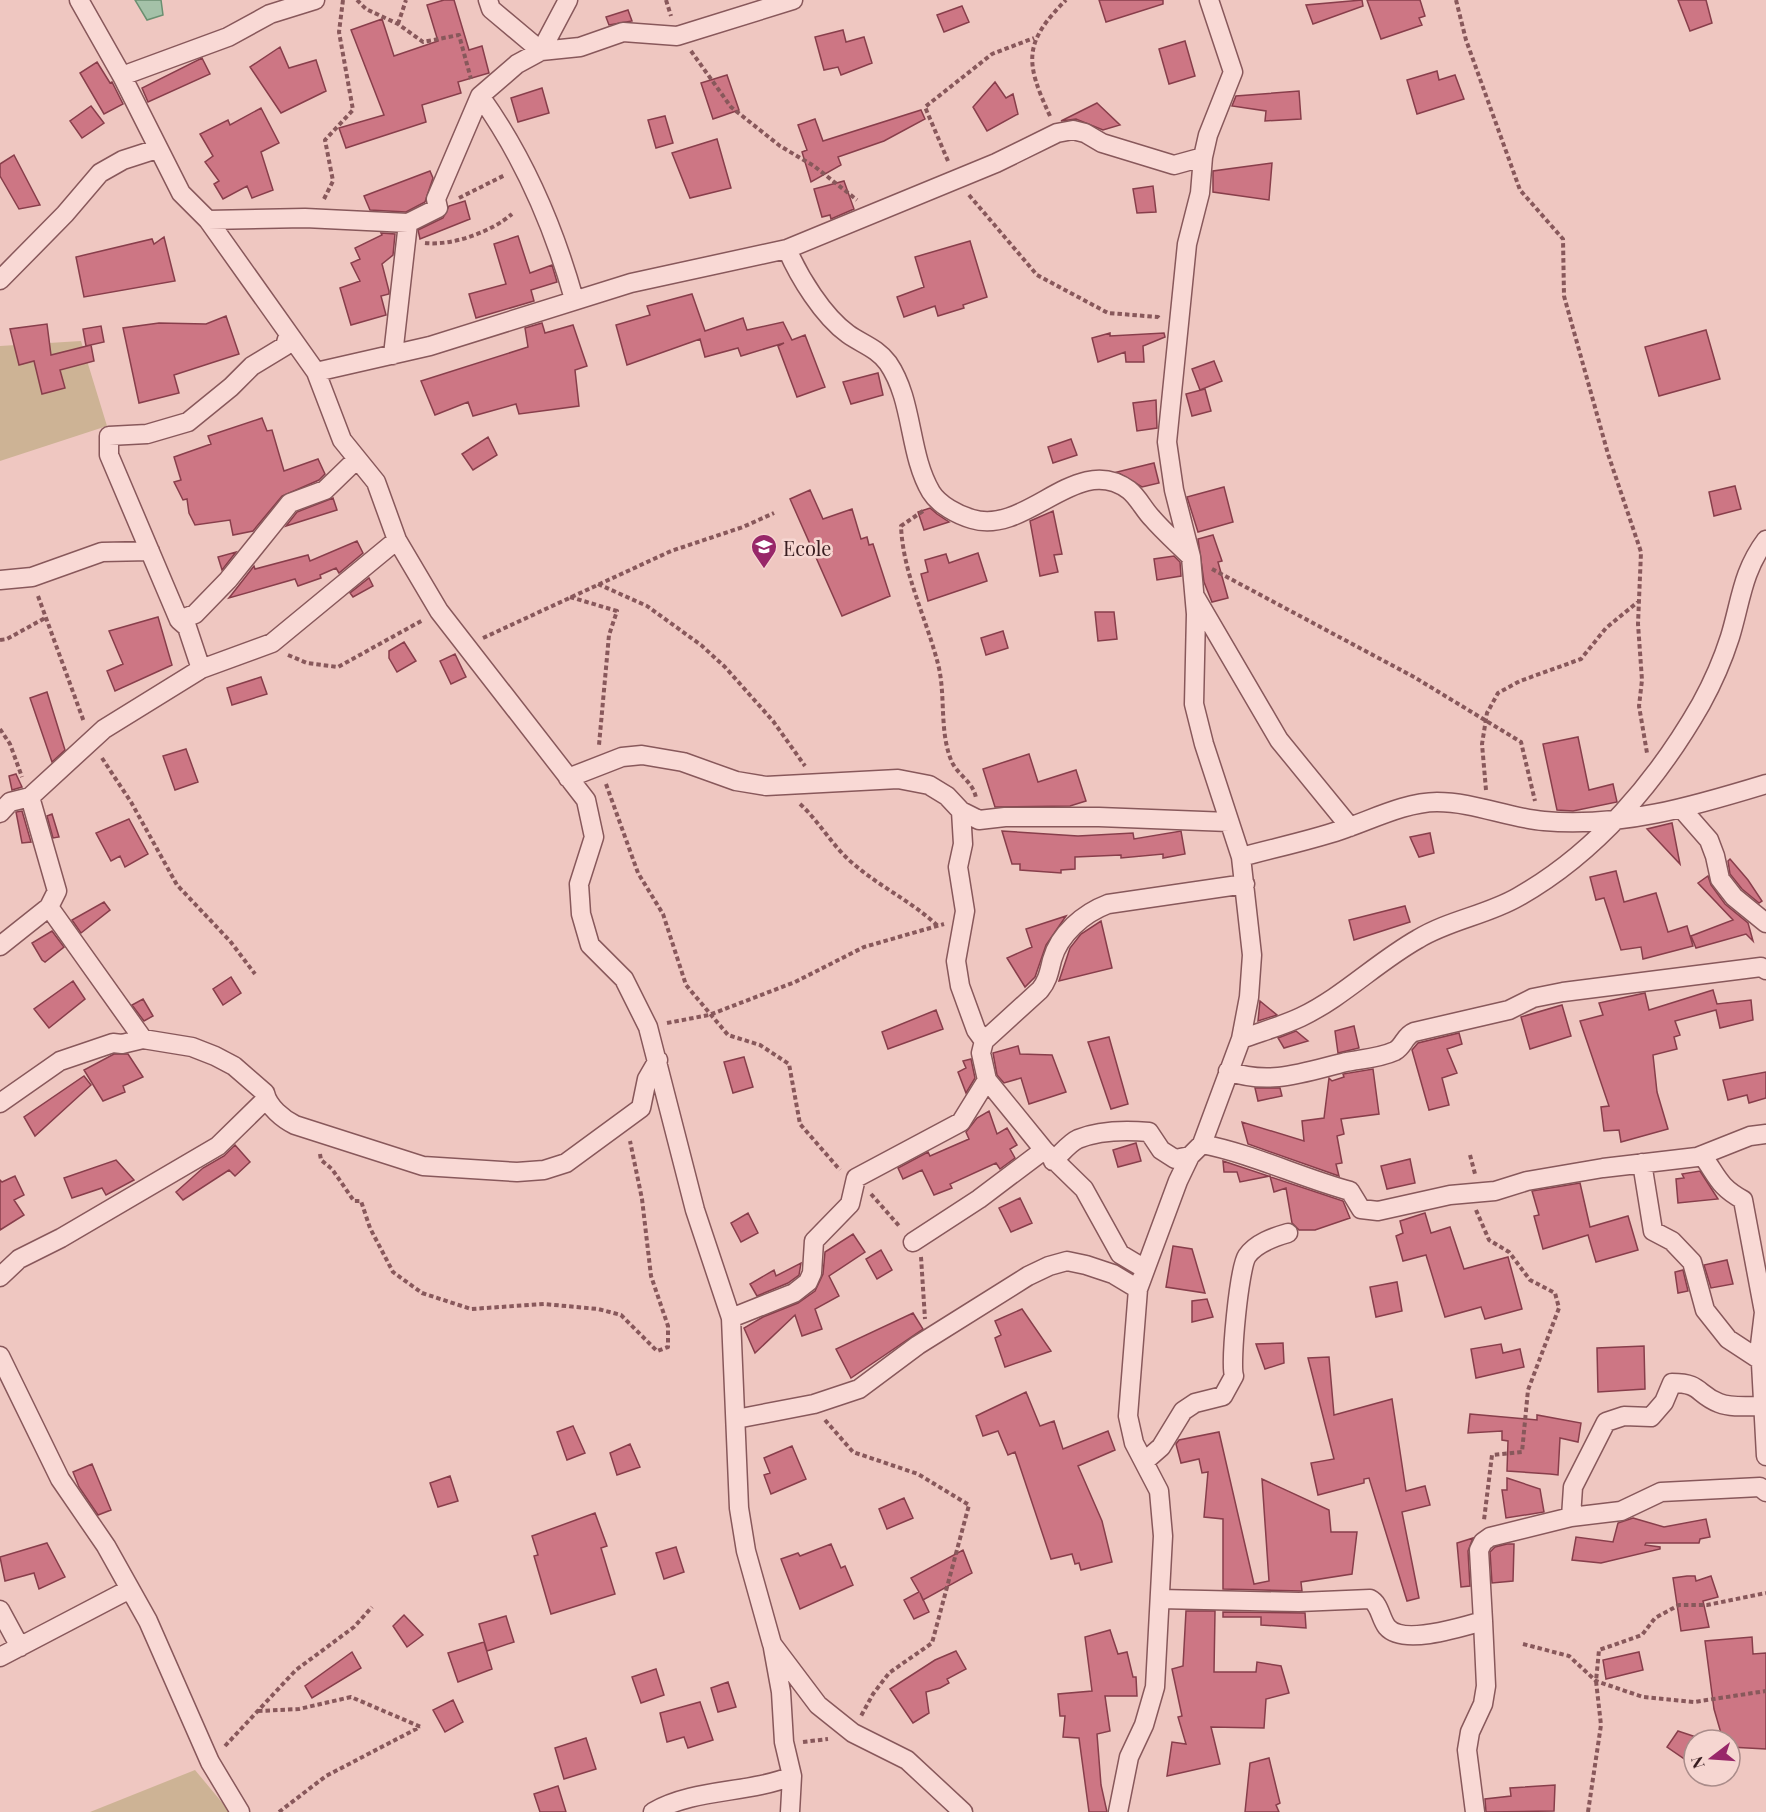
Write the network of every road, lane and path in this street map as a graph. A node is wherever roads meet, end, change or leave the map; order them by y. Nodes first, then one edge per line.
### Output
1 (79, 0) edge
2 (315, 0) edge
3 (343, 0) edge
4 (357, 0) edge
5 (406, 0) edge
6 (488, 0) edge
7 (568, 0) edge
8 (666, 0) edge
9 (793, 0) edge
10 (1066, 0) edge
11 (1209, 0) edge
12 (1456, 0) edge
13 (398, 24) junction
14 (677, 36) junction
15 (1034, 39) junction
16 (541, 51) junction
17 (122, 76) junction
18 (476, 90) junction
19 (1057, 133) junction
20 (511, 142) junction
21 (157, 148) junction
22 (1203, 157) junction
23 (956, 179) junction
24 (438, 208) junction
25 (512, 214) dead end
26 (875, 214) junction
27 (305, 219) junction
28 (208, 220) junction
29 (407, 232) junction
30 (787, 249) junction
31 (0, 280) edge
32 (574, 299) junction
33 (288, 336) junction
34 (1179, 344) junction
35 (393, 355) junction
36 (316, 372) junction
37 (357, 459) junction
38 (940, 500) junction
39 (774, 513) dead end
40 (397, 540) junction
41 (1766, 540) edge
42 (150, 551) junction
43 (1191, 557) junction
44 (32, 577) junction
45 (0, 580) edge
46 (597, 584) junction
47 (1194, 594) junction
48 (570, 597) junction
49 (1639, 601) junction
50 (439, 610) junction
51 (45, 617) junction
52 (179, 620) junction
53 (0, 640) edge
54 (272, 642) junction
55 (466, 646) junction
56 (201, 669) junction
57 (1485, 720) junction
58 (0, 729) edge
59 (91, 741) junction
60 (599, 766) junction
61 (1657, 768) junction
62 (568, 778) junction
63 (1766, 784) edge
64 (814, 785) junction
65 (766, 786) junction
66 (30, 797) junction
67 (1681, 808) junction
68 (1486, 809) junction
69 (0, 813) edge
70 (965, 813) junction
71 (1540, 821) junction
72 (1616, 821) junction
73 (1229, 822) junction
74 (1350, 827) junction
75 (1241, 857) junction
76 (1245, 884) junction
77 (49, 907) junction
78 (965, 911) junction
79 (1766, 923) edge
80 (939, 927) junction
81 (0, 946) edge
82 (959, 946) junction
83 (1766, 970) edge
84 (255, 974) dead end
85 (709, 1015) junction
86 (648, 1027) junction
87 (143, 1039) junction
88 (1241, 1039) junction
89 (984, 1041) junction
90 (658, 1060) junction
91 (1228, 1071) junction
92 (987, 1080) junction
93 (266, 1099) junction
94 (0, 1103) edge
95 (303, 1127) junction
96 (1766, 1134) edge
97 (630, 1139) dead end
98 (1196, 1150) junction
99 (1048, 1155) junction
100 (1470, 1155) dead end
101 (1702, 1155) junction
102 (1642, 1163) junction
103 (855, 1185) junction
104 (1471, 1193) junction
105 (1288, 1233) dead end
106 (913, 1242) junction
107 (1145, 1269) junction
108 (0, 1277) edge
109 (1138, 1289) junction
110 (1764, 1300) edge
111 (731, 1318) junction
112 (926, 1340) junction
113 (0, 1356) edge
114 (1760, 1360) junction
115 (814, 1404) junction
116 (1762, 1406) junction
117 (736, 1419) junction
118 (1766, 1456) edge
119 (1144, 1461) junction
120 (1764, 1485) edge
121 (1571, 1516) junction
122 (1483, 1542) junction
123 (130, 1589) junction
124 (1766, 1593) edge
125 (1160, 1599) junction
126 (372, 1607) dead end
127 (0, 1610) edge
128 (1484, 1621) junction
129 (772, 1644) junction
130 (1523, 1644) dead end
131 (20, 1647) junction
132 (0, 1657) edge
133 (1596, 1681) junction
134 (1766, 1691) edge
135 (258, 1712) junction
136 (853, 1733) junction
137 (784, 1742) junction
138 (210, 1762) junction
139 (792, 1776) junction
140 (240, 1812) edge
141 (279, 1812) edge
142 (653, 1812) edge
143 (790, 1812) edge
144 (963, 1812) edge
145 (1118, 1812) edge
146 (1475, 1812) edge
147 (1588, 1812) edge

1 - 17 street
2 - 17 street
3 - 27 path
4 - 13 path
5 - 13 path
6 - 16 street
7 - 16 street
8 - 14 path
9 - 14 street
10 - 15 path
11 - 22 street
12 - 49 path
13 - 18 path
14 - 16 street
14 - 26 path
15 - 19 path
15 - 23 path
16 - 18 street
17 - 21 street
18 - 20 street
18 - 24 street
19 - 22 street
19 - 23 street
20 - 24 path
20 - 32 street
21 - 28 street
21 - 31 street
22 - 34 street
23 - 26 street
23 - 34 path
24 - 29 street
25 - 29 path
26 - 30 street
27 - 28 street
27 - 29 street
28 - 33 street
29 - 35 street
30 - 32 street
30 - 38 street
32 - 35 street
33 - 36 street
33 - 42 street
34 - 43 street
35 - 36 street
36 - 37 street
37 - 40 street
37 - 52 street
38 - 43 street
38 - 70 path
39 - 46 path
40 - 50 street
40 - 54 street
41 - 61 street
42 - 44 street
42 - 52 street
43 - 47 street
43 - 57 path
44 - 45 street
44 - 51 path
46 - 48 path
46 - 64 path
47 - 73 street
47 - 74 street
48 - 55 path
48 - 60 path
49 - 57 path
49 - 61 path
50 - 54 path
50 - 55 street
51 - 53 path
51 - 59 path
52 - 56 street
54 - 56 street
55 - 62 street
56 - 59 street
57 - 68 path
57 - 71 path
58 - 66 path
59 - 66 street
59 - 84 path
60 - 62 street
60 - 65 street
60 - 85 path
61 - 72 street
62 - 86 street
63 - 67 street
64 - 65 street
64 - 70 street
65 - 80 path
66 - 69 street
66 - 77 street
67 - 72 street
67 - 79 street
68 - 71 street
68 - 74 street
70 - 73 street
70 - 78 street
71 - 72 street
72 - 88 street
73 - 75 street
74 - 75 street
75 - 76 street
76 - 88 street
76 - 89 street
77 - 81 street
77 - 87 street
78 - 80 path
78 - 82 street
80 - 82 path
80 - 85 path
82 - 89 street
83 - 91 street
85 - 86 path
85 - 103 path
86 - 90 street
87 - 93 street
87 - 94 street
88 - 91 street
89 - 92 street
90 - 95 street
90 - 111 street
91 - 98 street
92 - 99 street
92 - 103 street
93 - 95 street
93 - 108 street
95 - 97 path
96 - 101 street
98 - 99 street
98 - 104 street
98 - 107 street
99 - 106 street
99 - 107 street
100 - 104 path
101 - 102 street
101 - 110 street
102 - 104 street
102 - 114 street
103 - 106 path
103 - 111 street
104 - 122 path
105 - 119 street
106 - 112 path
107 - 109 street
109 - 112 street
109 - 119 street
110 - 114 street
111 - 117 street
112 - 115 street
113 - 123 street
114 - 116 street
115 - 117 street
115 - 136 path
116 - 118 street
116 - 121 street
117 - 129 street
119 - 125 street
120 - 121 street
121 - 122 street
122 - 128 street
123 - 131 street
123 - 138 street
124 - 133 path
125 - 128 street
125 - 145 street
126 - 135 path
127 - 131 street
128 - 146 street
129 - 136 street
129 - 137 street
130 - 133 path
131 - 132 street
133 - 134 path
133 - 147 path
135 - 138 path
135 - 141 path
136 - 137 path
136 - 144 street
137 - 139 street
138 - 140 street
139 - 142 street
139 - 143 street

